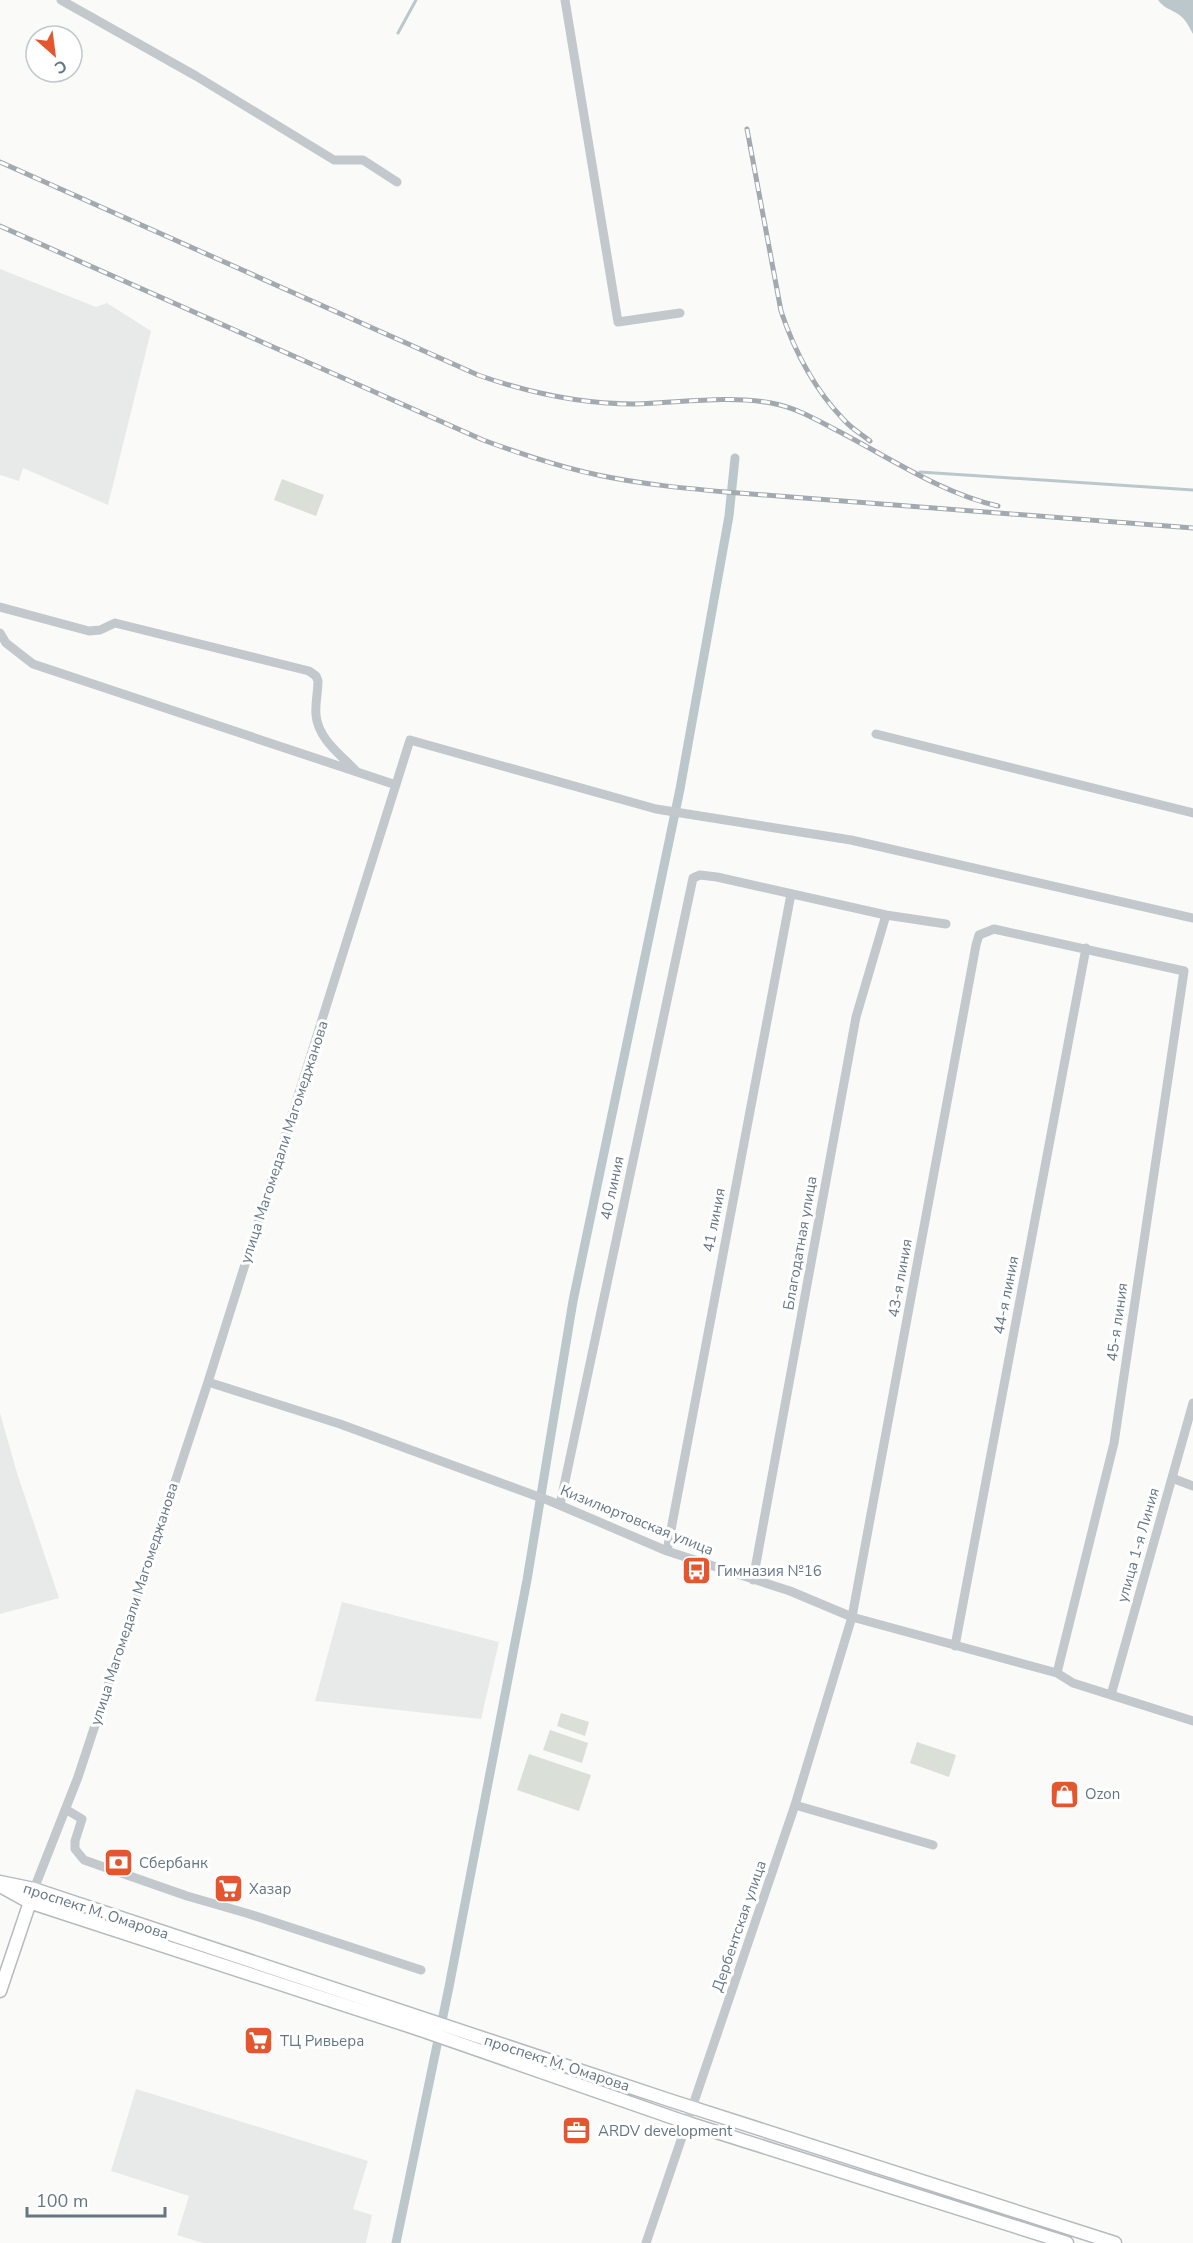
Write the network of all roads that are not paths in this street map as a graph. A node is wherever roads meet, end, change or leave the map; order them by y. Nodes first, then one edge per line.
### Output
1 (61, 0) edge
2 (565, 0) edge
3 (397, 182) dead end
4 (680, 313) dead end
5 (0, 607) edge
6 (0, 633) edge
7 (876, 734) dead end
8 (357, 772) junction
9 (396, 785) junction
10 (1193, 813) edge
11 (791, 894) junction
12 (886, 915) junction
13 (1193, 918) edge
14 (945, 924) dead end
15 (1086, 948) junction
16 (208, 1382) junction
17 (1193, 1403) edge
18 (1172, 1478) junction
19 (1193, 1486) edge
20 (555, 1503) junction
21 (667, 1551) junction
22 (753, 1580) junction
23 (852, 1617) junction
24 (955, 1646) junction
25 (1057, 1673) junction
26 (1112, 1695) junction
27 (1193, 1721) edge
28 (795, 1805) junction
29 (67, 1810) junction
30 (933, 1845) dead end
31 (0, 1884) edge
32 (34, 1889) junction
33 (30, 1902) junction
34 (421, 1970) dead end
35 (0, 1991) edge
36 (423, 2024) junction
37 (447, 2033) junction
38 (693, 2108) junction
39 (688, 2123) junction
40 (646, 2243) edge
41 (1067, 2243) edge
42 (1115, 2243) edge

1 - 3 street
2 - 4 street
5 - 8 street
6 - 8 street
7 - 10 street
8 - 9 street
9 - 13 street, улица Магомедали Магомеджановa
9 - 16 street, улица Магомедали Магомеджановa
11 - 12 street
11 - 20 street, 40 линия
11 - 21 street, 41 линия
12 - 14 street
12 - 22 street, Благодатная улица
15 - 23 street, 43-я линия
15 - 24 street, 44-я линия
15 - 25 street, 45-я линия
16 - 20 street, Кизилюртовская улица
16 - 29 street, улица Магомедали Магомеджановa
17 - 18 street, улица 1-я Линия
18 - 19 street
18 - 26 street, улица 1-я Линия
20 - 21 street, Кизилюртовская улица
21 - 22 street, Кизилюртовская улица
22 - 23 street, Кизилюртовская улица
23 - 24 street, Кизилюртовская улица
23 - 28 street, Дербентская улица
24 - 25 street, Кизилюртовская улица
25 - 26 street, Кизилюртовская улица
26 - 27 street, Кизилюртовская улица
28 - 30 street
28 - 38 street, Дербентская улица
29 - 32 street, улица Магомедали Магомеджановa
29 - 34 street
31 - 32 main road, проспект М. Омарова
31 - 33 main road, проспект М. Омарова
32 - 33 main road, улица Магомедали Магомеджановa
32 - 36 main road, проспект М. Омарова
33 - 35 main road, улица Магомедали Магомеджановa
33 - 36 main road, проспект М. Омарова
36 - 37 main road, проспект М. Омарова
37 - 38 main road, проспект М. Омарова
37 - 39 main road, проспект М. Омарова
38 - 39 street, Дербентская улица
38 - 42 main road, проспект М. Омарова
39 - 40 street, Дербентская улица
39 - 41 main road, проспект М. Омарова

